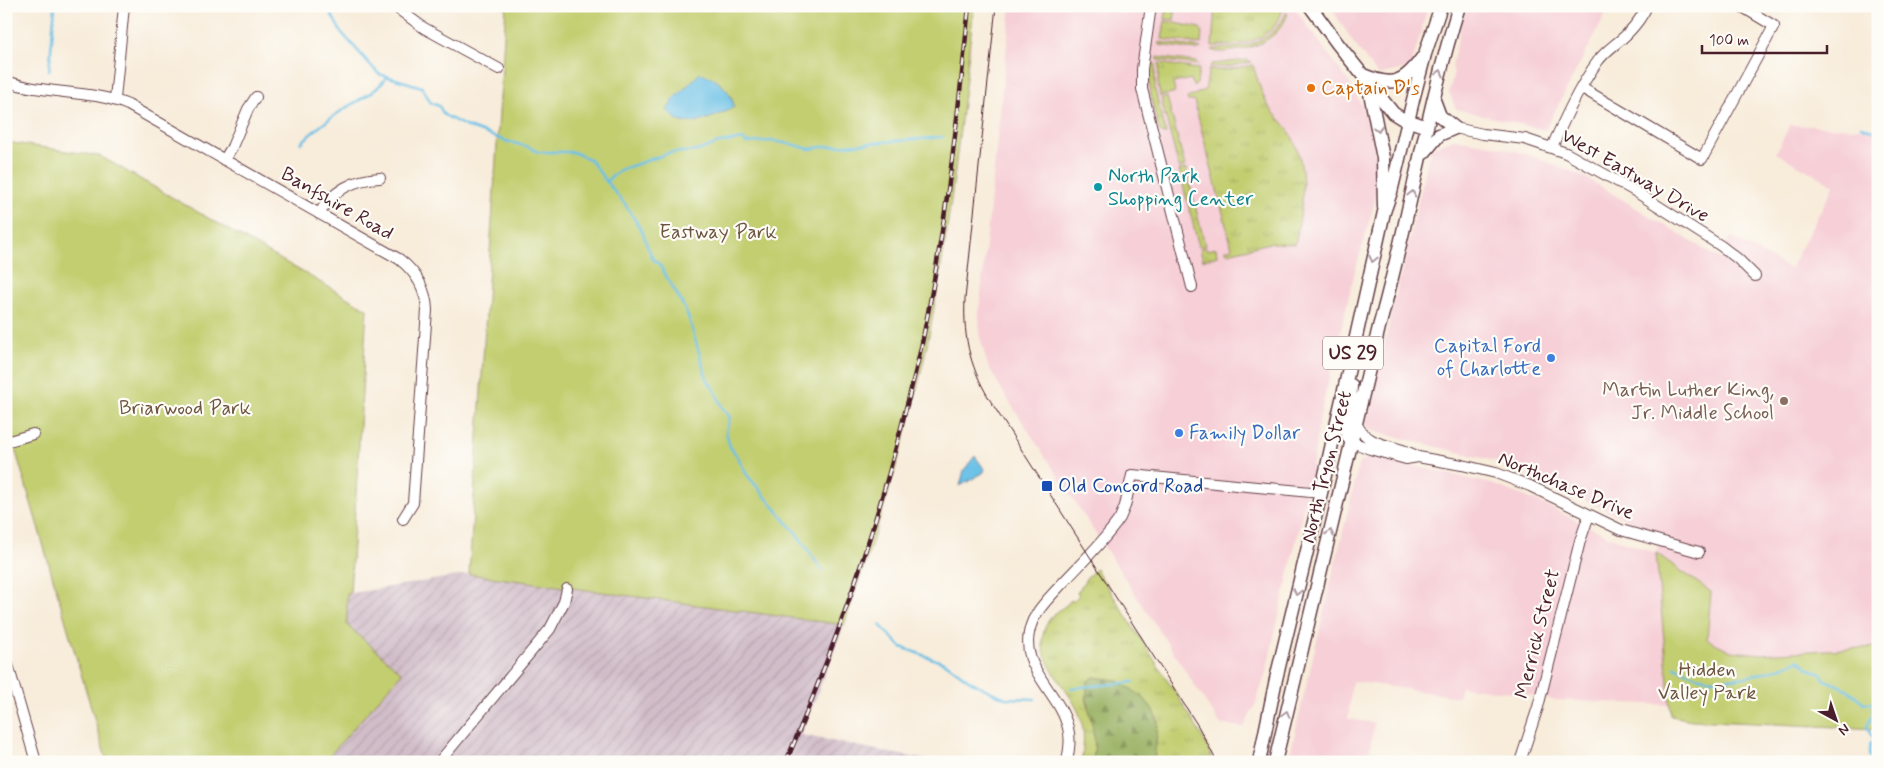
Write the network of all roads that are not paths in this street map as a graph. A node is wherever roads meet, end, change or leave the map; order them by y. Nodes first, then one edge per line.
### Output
1 (124, 6) edge
2 (394, 6) edge
3 (1151, 6) edge
4 (1310, 6) edge
5 (1442, 6) edge
6 (1458, 6) edge
7 (1647, 6) edge
8 (1741, 6) edge
9 (1425, 54) junction
10 (499, 69) dead end
11 (1365, 78) junction
12 (6, 81) edge
13 (1582, 88) junction
14 (256, 97) dead end
15 (114, 99) junction
16 (1434, 100) junction
17 (1408, 121) junction
18 (1427, 127) junction
19 (1455, 128) junction
20 (1552, 148) junction
21 (1421, 157) junction
22 (224, 160) junction
23 (380, 178) dead end
24 (1384, 212) junction
25 (319, 214) junction
26 (1755, 276) dead end
27 (1192, 286) dead end
28 (1352, 353) junction
29 (1357, 425) junction
30 (33, 434) dead end
31 (6, 442) edge
32 (1352, 442) junction
33 (1418, 457) junction
34 (1321, 493) junction
35 (1589, 515) junction
36 (403, 520) dead end
37 (1699, 552) dead end
38 (567, 589) dead end
39 (7, 661) edge
40 (36, 762) edge
41 (438, 762) edge
42 (1067, 762) edge
43 (1259, 762) edge
44 (1275, 762) edge
45 (1520, 762) edge

1 - 15 street
2 - 10 street
3 - 27 street
4 - 11 main road
5 - 9 main road, North Tryon Street / US 29
16 -> 6 main road, North Tryon Street / US 29
7 - 13 street
8 - 13 street
9 - 11 main road
9 - 17 main road, North Tryon Street / US 29
11 - 17 main road
11 -> 24 main road
12 - 15 street, Banfshire Road
13 - 20 street
14 - 22 street
15 - 22 street, Banfshire Road
16 - 18 main road, North Tryon Street / US 29
16 - 19 main road
17 - 18 main road
17 - 24 main road, North Tryon Street / US 29
18 - 21 main road, North Tryon Street / US 29
19 - 20 street, West Eastway Drive
19 - 21 main road
20 - 26 street, West Eastway Drive
29 -> 21 main road, North Tryon Street / US 29
22 - 25 street, Banfshire Road
23 - 25 street
24 -> 28 main road, North Tryon Street / US 29
25 - 36 street, Banfshire Road
28 - 32 main road
28 - 34 main road, North Tryon Street / US 29
29 - 32 main road, North Tryon Street / US 29
29 - 33 street, Northchase Drive
30 - 31 street
32 - 33 street, Northchase Drive
44 -> 32 main road, North Tryon Street / US 29
33 - 35 street, Northchase Drive
34 - 42 street
34 -> 43 main road, North Tryon Street / US 29
35 - 37 street, Northchase Drive
35 - 45 street, Merrick Street
38 - 41 street
39 - 40 street

